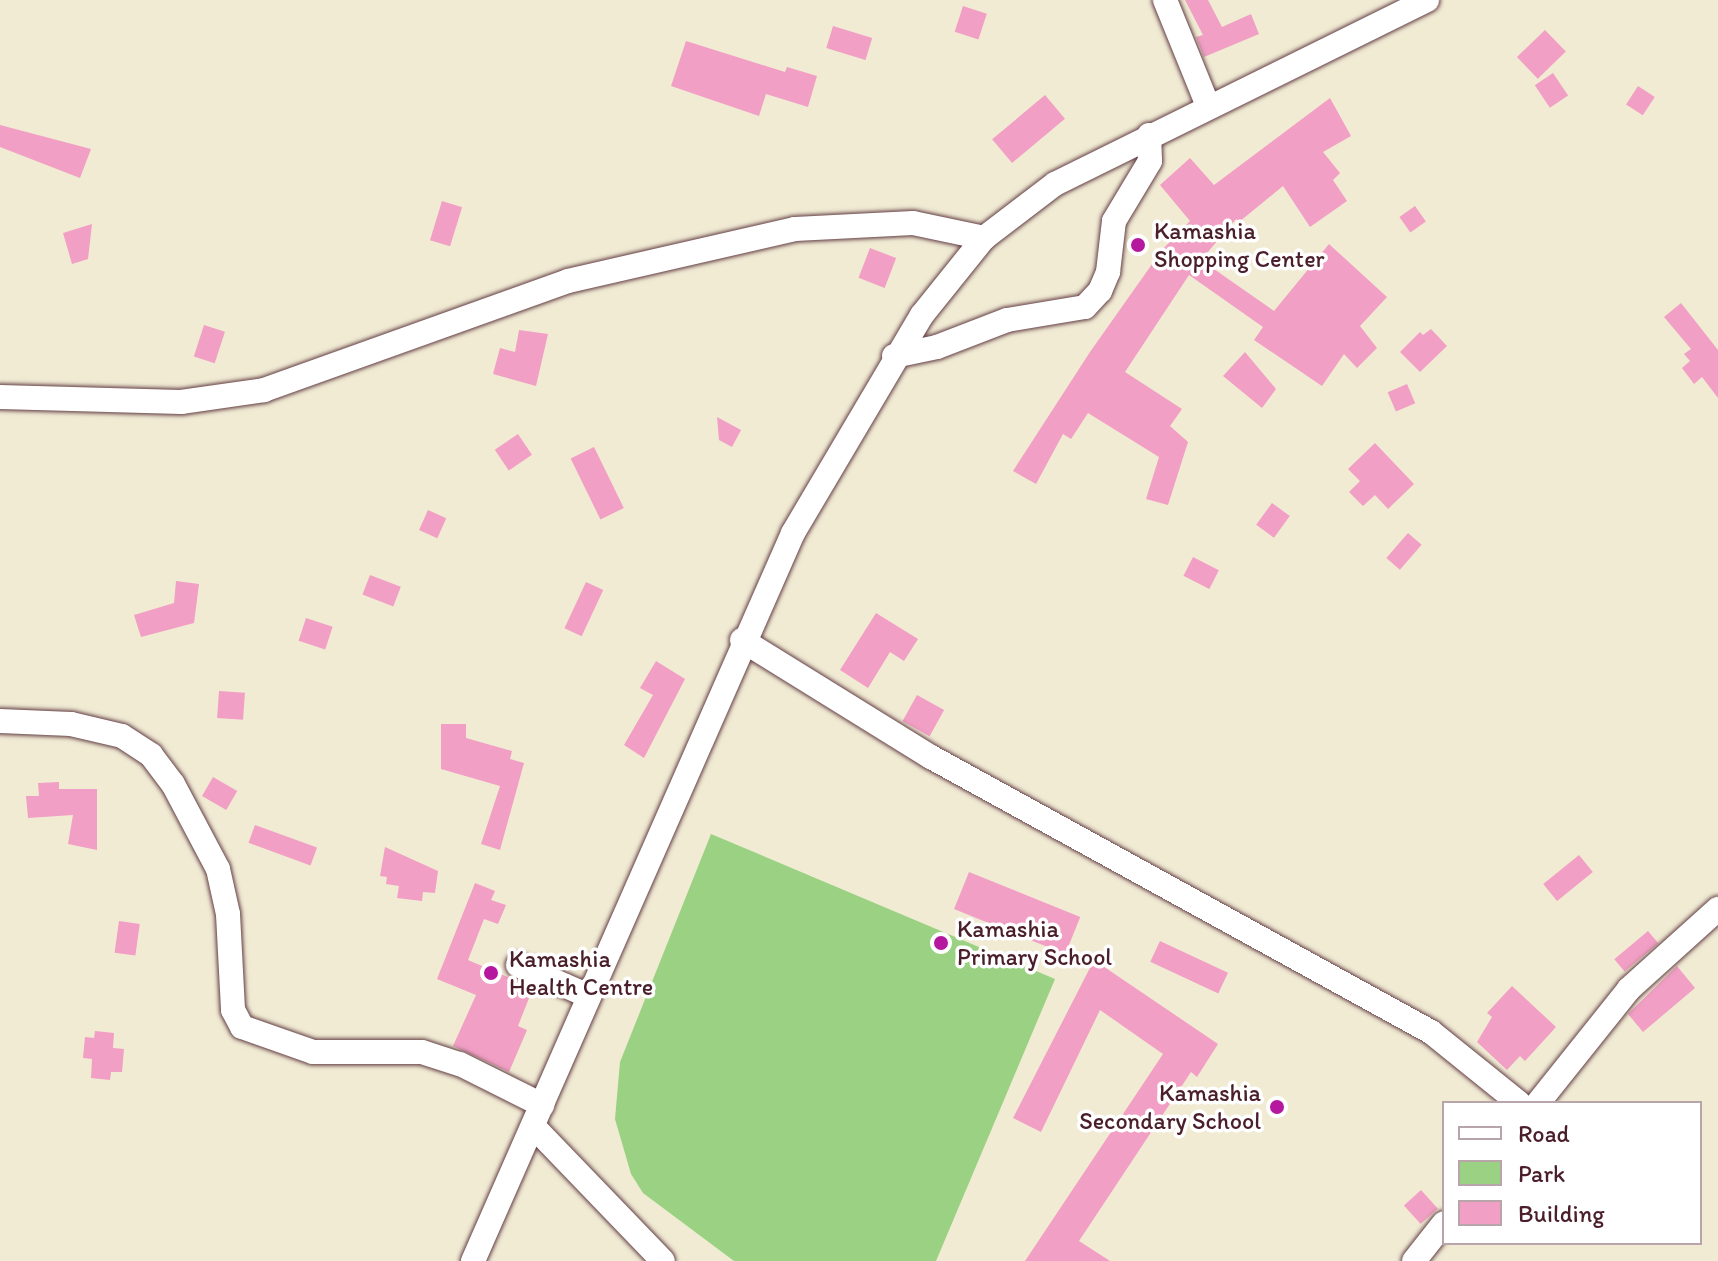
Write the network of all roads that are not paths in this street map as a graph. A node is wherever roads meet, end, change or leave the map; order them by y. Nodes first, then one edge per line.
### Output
1 (1165, 0) edge
2 (1427, 0) edge
3 (1208, 106) junction
4 (1149, 135) junction
5 (984, 238) junction
6 (894, 356) junction
7 (0, 397) edge
8 (742, 640) junction
9 (0, 721) edge
10 (1718, 909) edge
11 (518, 965) dead end
12 (589, 996) junction
13 (1517, 1101) edge
14 (1540, 1101) edge
15 (537, 1116) junction
16 (1442, 1226) edge
17 (473, 1261) edge
18 (663, 1261) edge
19 (1414, 1261) edge

1 - 3 street
2 - 3 street
3 - 4 street
4 - 5 street
4 - 6 street
5 - 6 street
5 - 7 street
6 - 8 street
8 - 12 street
8 - 13 street
9 - 15 street
10 - 14 street
11 - 12 street
12 - 15 street
15 - 17 street
15 - 18 street
16 - 19 street

